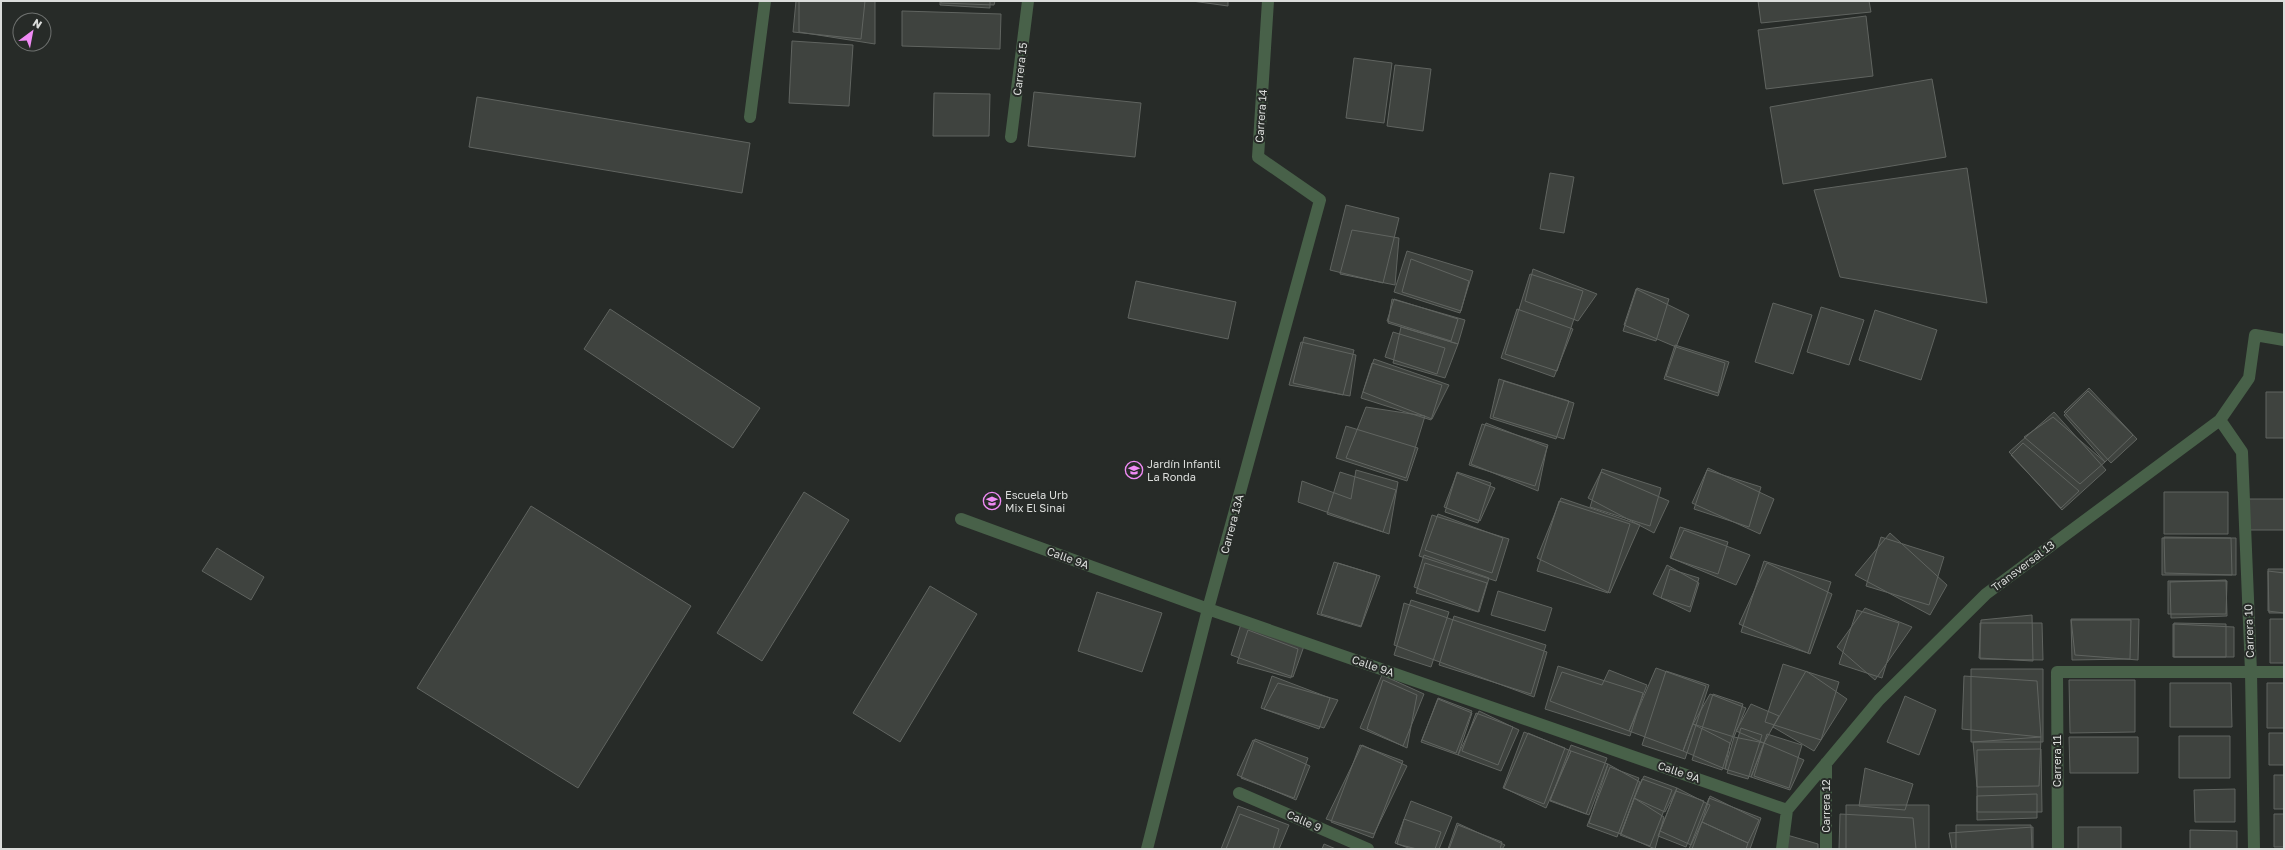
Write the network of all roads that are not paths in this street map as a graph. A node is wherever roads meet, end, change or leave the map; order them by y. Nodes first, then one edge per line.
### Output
1 (765, 1) edge
2 (1028, 1) edge
3 (1268, 1) edge
4 (750, 117) dead end
5 (1011, 137) dead end
6 (1320, 200) joint
7 (2284, 340) edge
8 (2220, 420) junction
9 (961, 519) dead end
10 (1208, 610) junction
11 (2251, 672) junction
12 (2284, 672) edge
13 (1826, 763) junction
14 (1239, 793) dead end
15 (1787, 810) junction
16 (1147, 849) edge
17 (1368, 849) edge
18 (1782, 849) edge
19 (1826, 849) edge
20 (2058, 849) edge
21 (2254, 849) edge

1 - 4 street
2 - 5 street, Carrera 15
3 - 6 street, Carrera 14
6 - 10 street, Carrera 13A
7 - 8 street, Transversal 13
8 - 11 street, Carrera 10
8 - 13 street, Transversal 13
9 - 10 street, Calle 9A
10 - 15 street, Calle 9A
10 - 16 street, Carrera 13A
11 - 12 street
11 - 20 street, Carrera 11
11 - 21 street, Carrera 10
13 - 15 street, Transversal 13
13 - 19 street, Carrera 12
14 - 17 street, Calle 9
15 - 18 street

